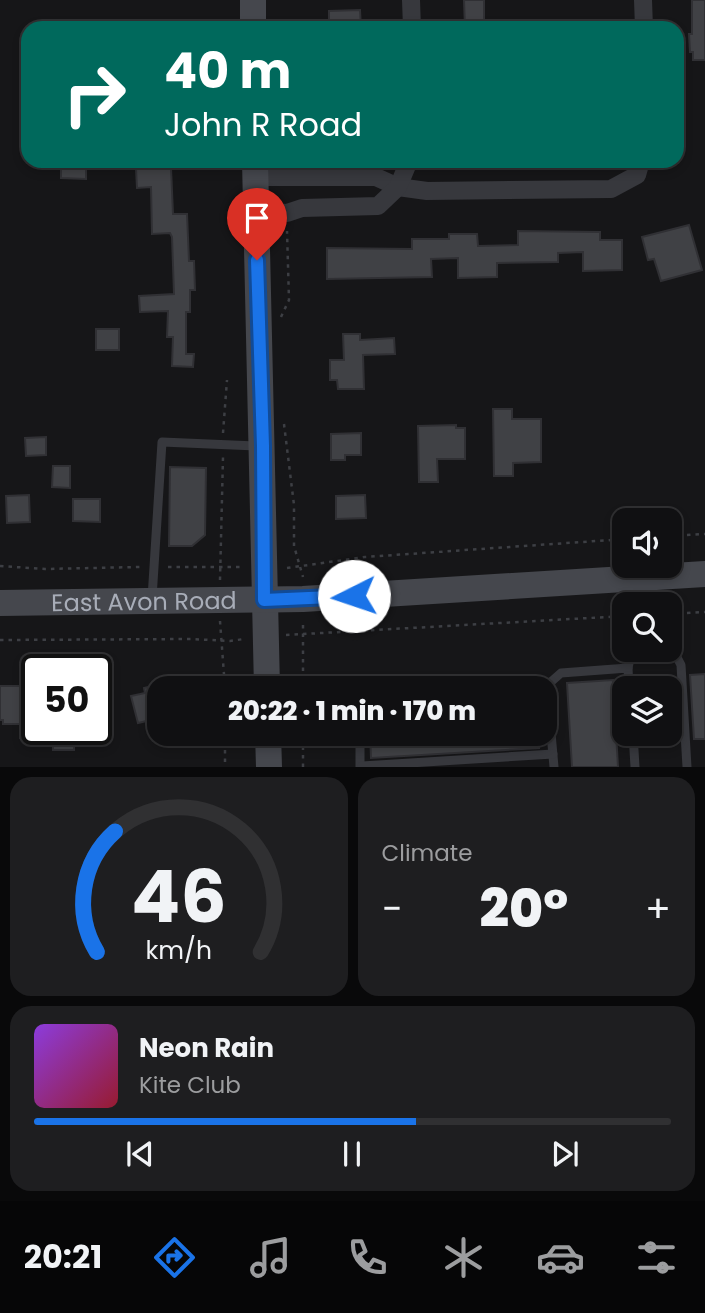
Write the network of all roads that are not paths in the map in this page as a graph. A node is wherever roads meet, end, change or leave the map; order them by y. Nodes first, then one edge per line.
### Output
1 (253, 0) edge
2 (411, 0) edge
3 (643, 0) edge
4 (253, 21) edge
5 (412, 21) edge
6 (643, 21) edge
7 (406, 168) edge
8 (639, 168) edge
9 (255, 169) edge
10 (398, 187) junction
11 (256, 211) junction
12 (263, 446) junction
13 (705, 574) edge
14 (682, 575) edge
15 (630, 578) edge
16 (264, 600) junction
17 (152, 601) junction
18 (0, 603) edge
19 (629, 662) edge
20 (679, 662) edge
21 (628, 668) junction
22 (267, 676) edge
23 (628, 676) edge
24 (557, 677) edge
25 (268, 746) edge
26 (360, 746) edge
27 (552, 746) edge
28 (634, 746) edge
29 (553, 754) junction
30 (361, 766) edge
31 (269, 767) edge
32 (554, 767) edge
33 (635, 767) edge
34 (687, 767) edge

1 - 4 main road
2 - 5 street
3 - 6 street
7 - 10 street
8 - 10 street
9 - 10 street
9 - 11 main road
10 - 11 street
11 - 12 main road
12 - 16 main road
12 - 17 lane
13 - 14 main road, East Avon Road
15 - 16 main road, East Avon Road
16 - 17 main road, East Avon Road
16 - 22 main road
17 - 18 main road, East Avon Road
19 - 21 lane
20 - 34 lane
21 - 23 lane
21 - 24 lane
25 - 31 main road
26 - 30 lane
27 - 29 lane
28 - 33 lane
29 - 30 lane
29 - 32 lane

